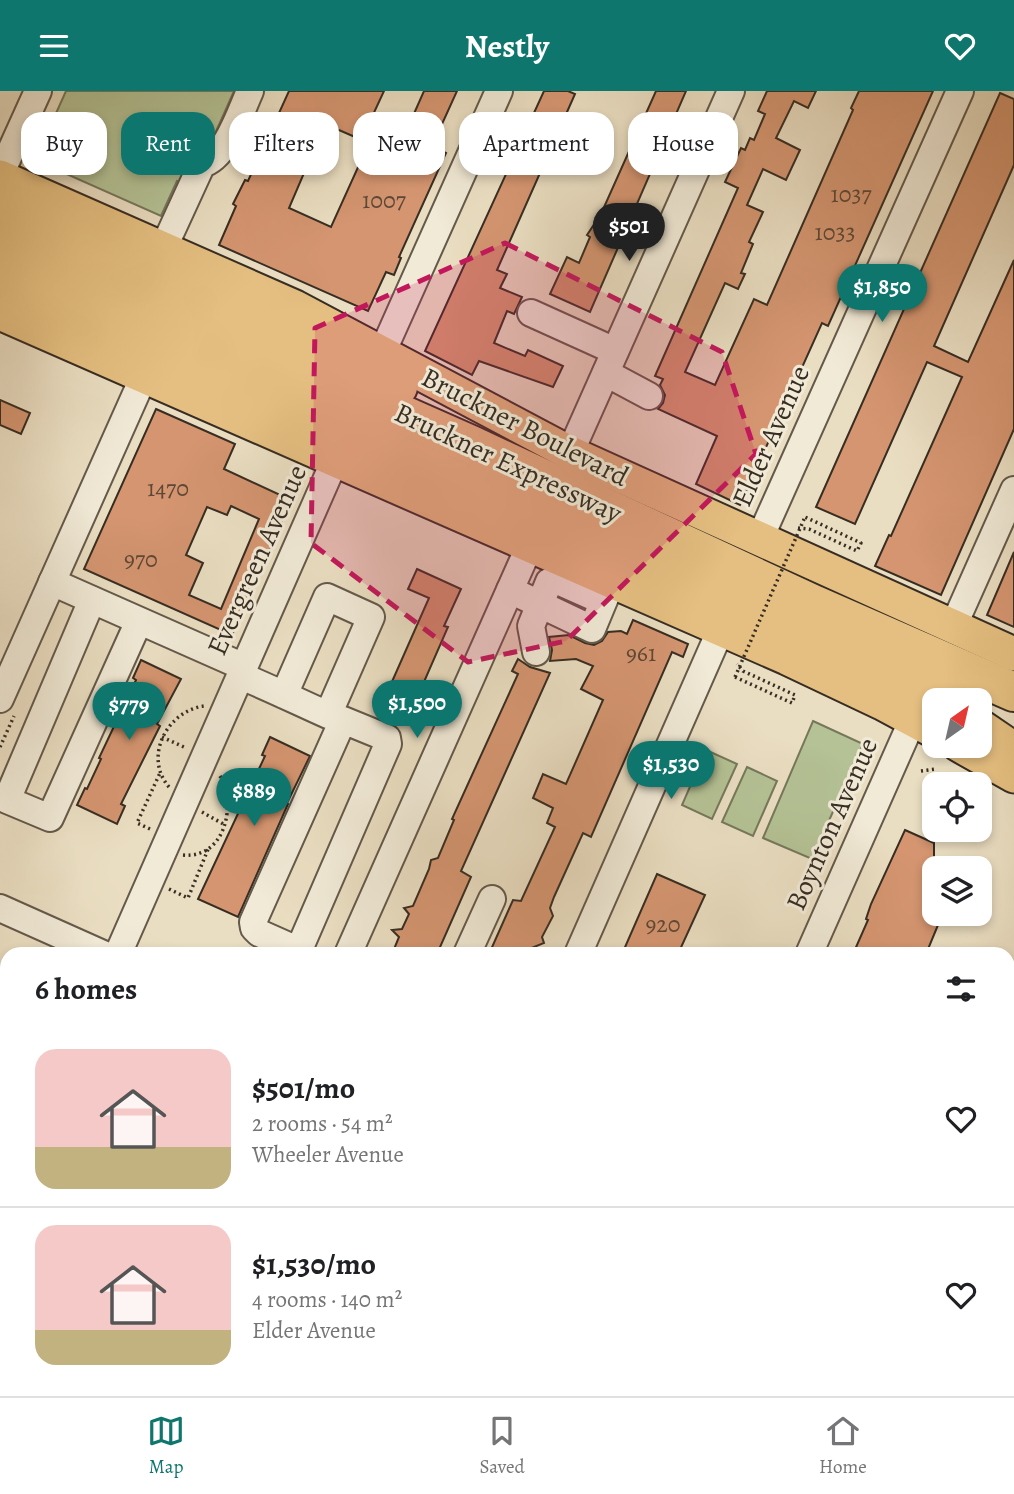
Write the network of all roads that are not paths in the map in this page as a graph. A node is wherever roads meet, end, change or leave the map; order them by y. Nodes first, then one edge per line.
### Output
1 (38, 91) edge
2 (250, 91) edge
3 (499, 91) edge
4 (731, 91) edge
5 (961, 91) edge
6 (0, 176) edge
7 (0, 202) edge
8 (0, 240) edge
9 (163, 249) junction
10 (0, 276) edge
11 (0, 313) edge
12 (531, 313) dead end
13 (188, 339) junction
14 (382, 353) junction
15 (610, 362) junction
16 (144, 376) junction
17 (649, 397) dead end
18 (471, 445) junction
19 (570, 453) junction
20 (335, 460) junction
21 (1014, 490) edge
22 (774, 532) junction
23 (530, 545) junction
24 (52, 582) junction
25 (510, 590) junction
26 (574, 596) junction
27 (92, 600) junction
28 (139, 621) junction
29 (953, 627) junction
30 (722, 629) junction
31 (536, 652) dead end
32 (1014, 654) edge
33 (242, 672) junction
34 (1014, 692) edge
35 (284, 695) junction
36 (0, 699) edge
37 (922, 707) edge
38 (922, 708) edge
39 (922, 710) edge
40 (336, 717) junction
41 (992, 720) edge
42 (1014, 730) edge
43 (992, 737) edge
44 (1014, 752) edge
45 (982, 758) edge
46 (1014, 776) edge
47 (492, 899) dead end
48 (0, 908) edge
49 (81, 947) edge
50 (121, 947) edge
51 (290, 947) edge
52 (298, 947) edge
53 (351, 947) edge
54 (470, 947) edge
55 (581, 947) edge
56 (812, 947) edge

1 - 6 street
2 - 9 street
3 - 14 street
4 - 15 street
5 - 22 street, Elder Avenue
6 - 9 main road, Bruckner Boulevard
7 - 18 highway
8 - 13 highway, Bruckner Expressway
9 - 14 main road, Bruckner Boulevard
10 - 13 highway, Bruckner Expressway
11 - 16 main road
12 - 15 street
13 - 18 highway, Bruckner Expressway
13 - 37 highway, Bruckner Expressway
14 - 19 main road, Bruckner Boulevard
15 - 17 street
15 - 19 street
16 - 20 main road
16 - 24 street
18 - 34 highway, Bruckner Expressway
19 - 22 main road, Bruckner Boulevard
20 - 23 main road
20 - 33 street, Evergreen Avenue
21 - 29 street
22 - 29 main road, Bruckner Boulevard
23 - 25 street
23 - 26 main road
24 - 27 street
24 - 36 street
25 - 26 street
25 - 53 street
26 - 30 main road
26 - 31 street
27 - 28 street
27 - 28 street
28 - 33 street
29 - 32 main road, Bruckner Boulevard
30 - 38 main road
30 - 55 street
33 - 35 street
33 - 50 street, Evergreen Avenue
35 - 40 street
35 - 40 street
39 - 56 street, Boynton Avenue
40 - 51 street
40 - 52 street
41 - 42 highway
43 - 44 highway
45 - 46 main road
47 - 54 street
48 - 49 street

